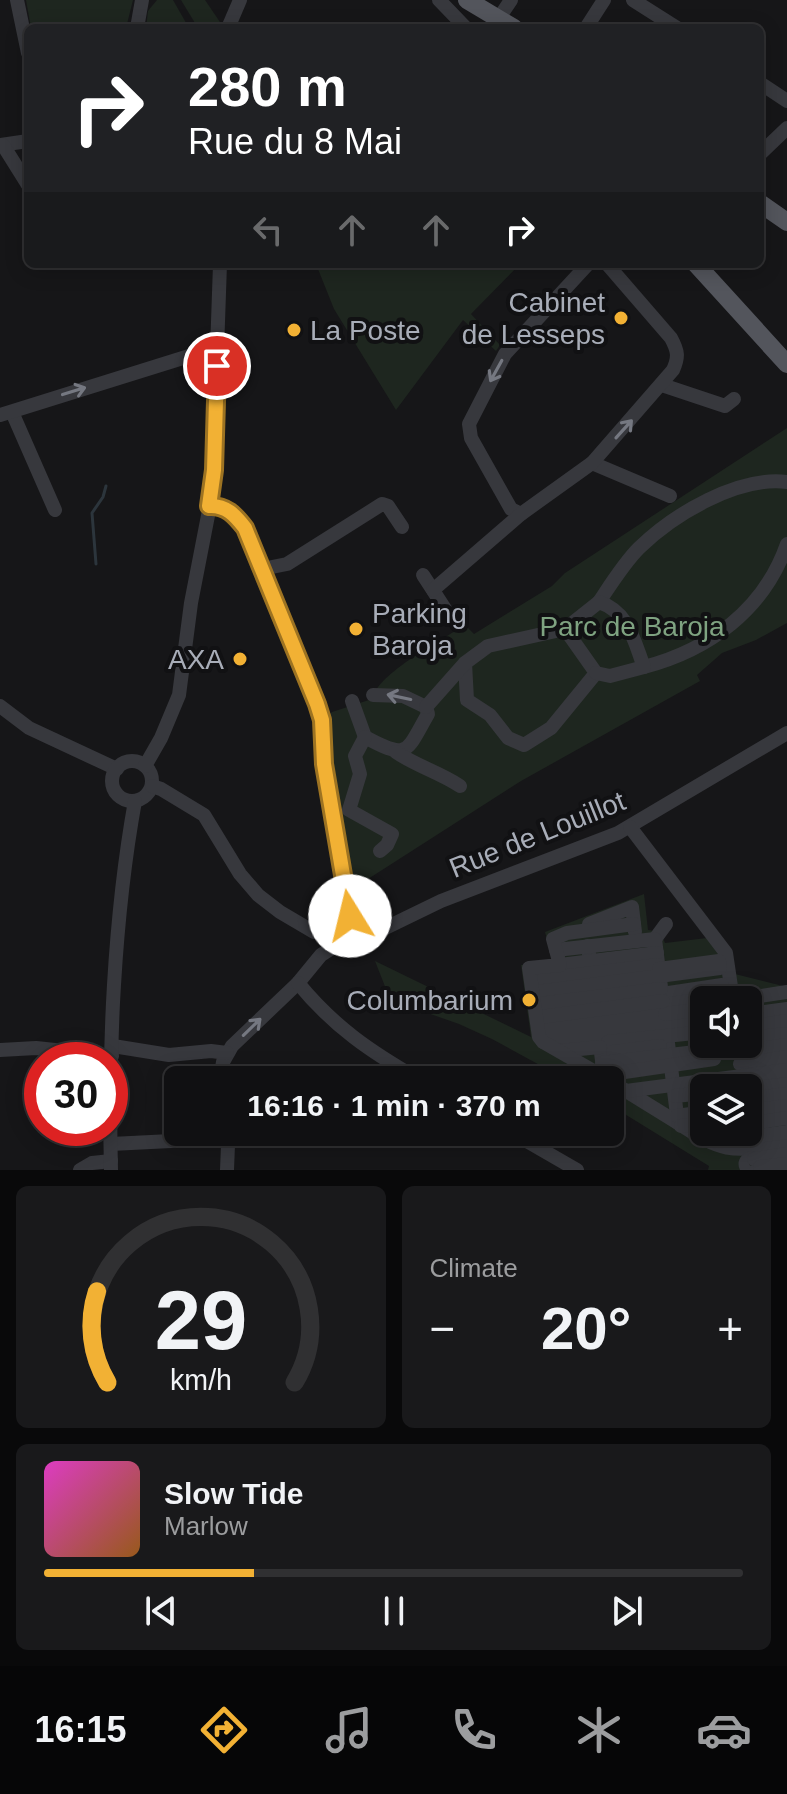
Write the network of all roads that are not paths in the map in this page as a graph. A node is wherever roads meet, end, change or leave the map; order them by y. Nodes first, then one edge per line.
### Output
1 (17, 0) edge
2 (142, 0) edge
3 (240, 0) edge
4 (439, 0) edge
5 (464, 0) edge
6 (511, 0) edge
7 (604, 0) edge
8 (631, 2) edge
9 (138, 24) edge
10 (230, 24) edge
11 (462, 24) edge
12 (500, 24) edge
13 (501, 24) edge
14 (589, 24) edge
15 (674, 24) edge
16 (24, 34) edge
17 (787, 128) edge
18 (767, 137) edge
19 (24, 142) edge
20 (2, 145) edge
21 (24, 179) edge
22 (764, 206) edge
23 (787, 222) edge
24 (220, 268) edge
25 (581, 268) edge
26 (610, 268) edge
27 (700, 268) edge
28 (218, 343) junction
29 (787, 364) edge
30 (662, 385) junction
31 (734, 399) dead end
32 (6, 413) edge
33 (592, 463) junction
34 (787, 482) edge
35 (670, 496) dead end
36 (209, 506) junction
37 (55, 510) dead end
38 (521, 514) junction
39 (402, 527) dead end
40 (787, 544) edge
41 (262, 569) junction
42 (423, 575) dead end
43 (433, 590) junction
44 (599, 602) junction
45 (449, 615) dead end
46 (565, 629) junction
47 (465, 663) junction
48 (644, 667) junction
49 (596, 673) junction
50 (373, 695) dead end
51 (352, 701) dead end
52 (0, 706) edge
53 (426, 707) junction
54 (787, 733) edge
55 (365, 737) junction
56 (396, 752) junction
57 (145, 766) junction
58 (117, 769) junction
59 (152, 786) junction
60 (460, 786) dead end
61 (135, 801) junction
62 (630, 827) junction
63 (380, 851) dead end
64 (666, 924) dead end
65 (339, 937) junction
66 (636, 941) junction
67 (556, 950) junction
68 (560, 965) junction
69 (298, 983) junction
70 (728, 985) edge
71 (787, 992) edge
72 (787, 1009) edge
73 (762, 1012) edge
74 (787, 1021) edge
75 (762, 1025) edge
76 (690, 1026) edge
77 (690, 1032) edge
78 (787, 1034) edge
79 (601, 1035) edge
80 (690, 1039) edge
81 (112, 1042) edge
82 (543, 1042) junction
83 (787, 1045) edge
84 (672, 1048) edge
85 (24, 1049) edge
86 (0, 1050) edge
87 (559, 1051) junction
88 (128, 1052) edge
89 (227, 1053) junction
90 (787, 1057) edge
91 (741, 1062) edge
92 (222, 1066) edge
93 (395, 1066) edge
94 (787, 1070) edge
95 (690, 1074) edge
96 (690, 1078) edge
97 (787, 1082) edge
98 (690, 1084) edge
99 (787, 1094) edge
100 (762, 1097) edge
101 (644, 1103) junction
102 (787, 1106) edge
103 (762, 1109) edge
104 (787, 1118) edge
105 (787, 1132) edge
106 (164, 1141) edge
107 (128, 1143) edge
108 (787, 1144) edge
109 (228, 1146) edge
110 (535, 1146) edge
111 (752, 1151) edge
112 (787, 1154) edge
113 (787, 1164) edge
114 (111, 1166) edge
115 (80, 1170) edge
116 (227, 1170) edge
117 (577, 1170) edge

1 - 16 street
2 - 9 street
3 - 10 street
4 - 11 street
5 - 12 main road
6 - 13 street
7 - 14 street
8 - 15 street
17 - 18 street
19 - 20 street
20 - 21 street
22 - 23 main road
24 - 28 street
25 -> 38 street
26 - 30 street
27 - 29 main road
32 -> 28 street
28 - 36 street
30 - 31 street
33 -> 30 street
32 - 37 street
33 - 35 street
33 - 38 street
34 - 44 street
36 - 41 street
36 - 57 street
38 - 43 street
39 - 41 street
40 - 48 street
41 - 65 street
42 - 43 street
43 - 45 street
44 - 46 street
44 - 48 street
46 - 47 street
46 - 49 street
47 - 49 street
47 - 53 street
48 - 49 street
53 -> 50 street
51 - 55 street
52 - 58 street
53 - 56 street
54 - 62 street, Rue de Louillot
55 - 56 street
55 - 63 street
56 - 60 street
57 - 58 street
57 - 59 street
58 - 61 street
59 - 61 street
59 - 65 street
61 - 81 street
62 - 65 street, Rue de Louillot
62 - 70 street
64 - 84 street
65 - 69 street
66 - 67 street
66 - 79 street
66 - 84 street
67 - 68 street
67 - 79 street
68 - 79 street
68 - 82 street
89 -> 69 street
69 - 93 street
70 - 71 street
70 - 84 street
70 - 84 street
72 - 73 street
74 - 75 street
76 - 84 street
77 - 84 street
78 - 91 street
79 - 79 street
79 - 82 street
79 - 84 street
79 - 84 street
79 - 84 street
79 - 84 street
79 - 84 street
79 - 84 street
79 - 87 street
79 - 87 street
79 - 101 street
80 - 84 street
82 - 87 street
83 - 91 street
84 - 91 street
84 - 91 street
84 - 95 street
84 - 96 street
84 - 98 street
84 - 101 street
84 - 101 street
84 - 111 street
85 - 86 street
88 - 89 street
89 - 92 street
90 - 91 street
91 - 94 street
91 - 97 street
99 - 100 street
102 - 103 street
104 - 111 street
105 - 111 street
106 - 107 street
108 - 111 street
109 - 116 street
110 - 117 street
111 - 112 street
111 - 113 street
114 - 115 street

